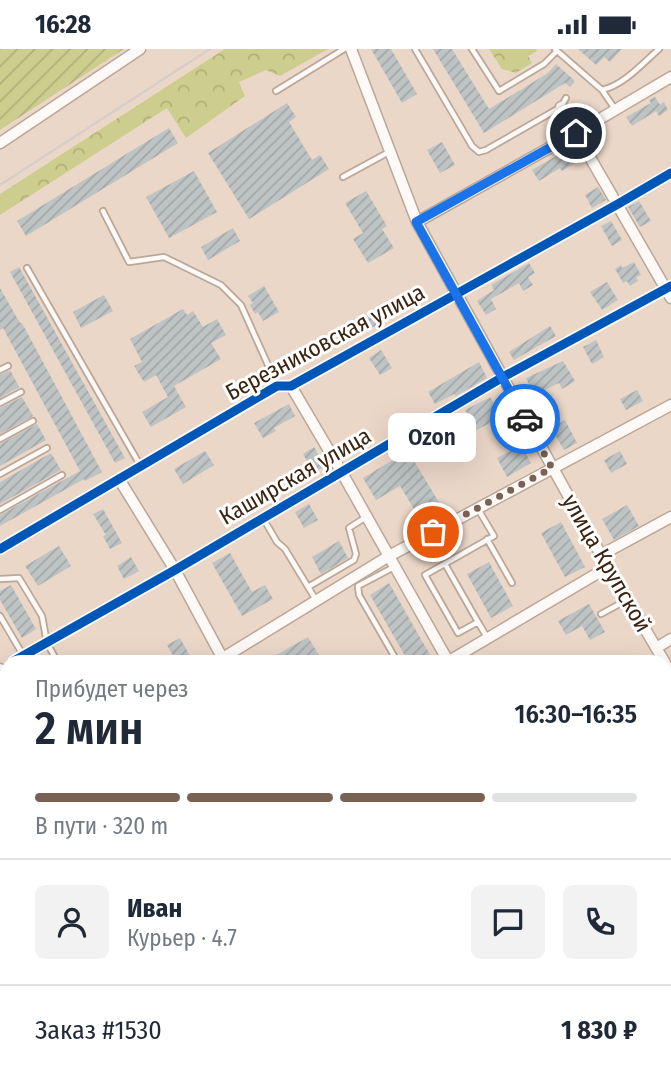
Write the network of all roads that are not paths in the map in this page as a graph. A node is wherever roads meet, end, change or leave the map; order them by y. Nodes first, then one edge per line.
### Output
1 (141, 49) edge
2 (344, 49) edge
3 (351, 49) edge
4 (415, 49) edge
5 (472, 49) edge
6 (659, 49) edge
7 (556, 50) edge
8 (671, 77) edge
9 (602, 90) junction
10 (276, 91) dead end
11 (564, 103) joint
12 (616, 110) junction
13 (576, 133) junction
14 (0, 143) edge
15 (390, 152) junction
16 (671, 173) edge
17 (343, 177) dead end
18 (618, 205) junction
19 (103, 211) dead end
20 (416, 222) junction
21 (27, 268) dead end
22 (669, 291) edge
23 (457, 293) junction
24 (8, 366) dead end
25 (0, 370) edge
26 (503, 377) junction
27 (277, 386) junction
28 (291, 386) junction
29 (21, 392) dead end
30 (0, 403) edge
31 (671, 405) edge
32 (33, 421) dead end
33 (0, 439) edge
34 (47, 447) dead end
35 (140, 466) junction
36 (552, 468) junction
37 (341, 471) junction
38 (0, 474) edge
39 (62, 475) dead end
40 (119, 479) junction
41 (478, 508) junction
42 (0, 510) edge
43 (367, 517) junction
44 (671, 517) edge
45 (263, 518) junction
46 (487, 539) junction
47 (0, 549) edge
48 (601, 555) junction
49 (389, 556) junction
50 (445, 563) junction
51 (395, 567) junction
52 (608, 567) junction
53 (175, 570) junction
54 (0, 579) edge
55 (512, 583) dead end
56 (308, 587) junction
57 (627, 599) junction
58 (316, 601) junction
59 (601, 614) dead end
60 (0, 616) edge
61 (478, 622) junction
62 (488, 639) junction
63 (671, 639) edge
64 (47, 643) junction
65 (656, 648) junction
66 (16, 655) edge
67 (25, 655) edge
68 (54, 655) edge
69 (218, 655) edge
70 (230, 655) edge
71 (394, 655) edge
72 (446, 655) edge
73 (460, 655) edge
74 (660, 655) edge

1 - 14 street
2 - 10 lane
3 - 15 street, улица Крупской
4 - 11 lane
5 - 7 lane
6 - 9 lane
7 - 9 lane
8 - 12 street
9 - 12 lane
11 - 13 street
12 - 13 street
13 - 18 street
13 - 20 street
15 - 17 lane
15 - 20 street, улица Крупской
16 - 18 street, Березниковская улица
18 - 22 street
18 - 23 street, Березниковская улица
19 - 27 lane
20 - 23 street, улица Крупской
21 - 35 lane
22 - 26 street, Каширская улица
23 - 26 street, улица Крупской
23 - 28 street, Березниковская улица
24 - 25 lane
26 - 36 street, улица Крупской
26 - 37 street, Каширская улица
27 - 28 street, Березниковская улица
27 - 35 street, Березниковская улица
28 - 37 street
29 - 30 lane
31 - 36 street
32 - 33 lane
34 - 38 lane
35 - 40 street, Березниковская улица
36 - 41 street
36 - 48 street, улица Крупской
37 - 43 street
37 - 45 street, Каширская улица
39 - 42 lane
40 - 47 street, Березниковская улица
40 - 53 street
41 - 46 lane
41 - 49 street
43 - 49 street
43 - 56 lane
44 - 48 street
45 - 53 street, Каширская улица
45 - 56 lane
46 - 50 lane
46 - 55 lane
48 - 52 street, улица Крупской
49 - 51 street
49 - 58 street
50 - 61 lane
50 - 61 lane
51 - 71 lane
51 - 72 street
52 - 57 street, улица Крупской
52 - 62 street
53 - 64 street, Каширская улица
53 - 69 street
54 - 64 lane
56 - 58 lane
57 - 59 lane
57 - 65 street, улица Крупской
58 - 70 street
60 - 66 lane
61 - 62 lane
62 - 73 street
63 - 65 street
64 - 67 street, Каширская улица
64 - 68 lane
65 - 74 street, улица Крупской

